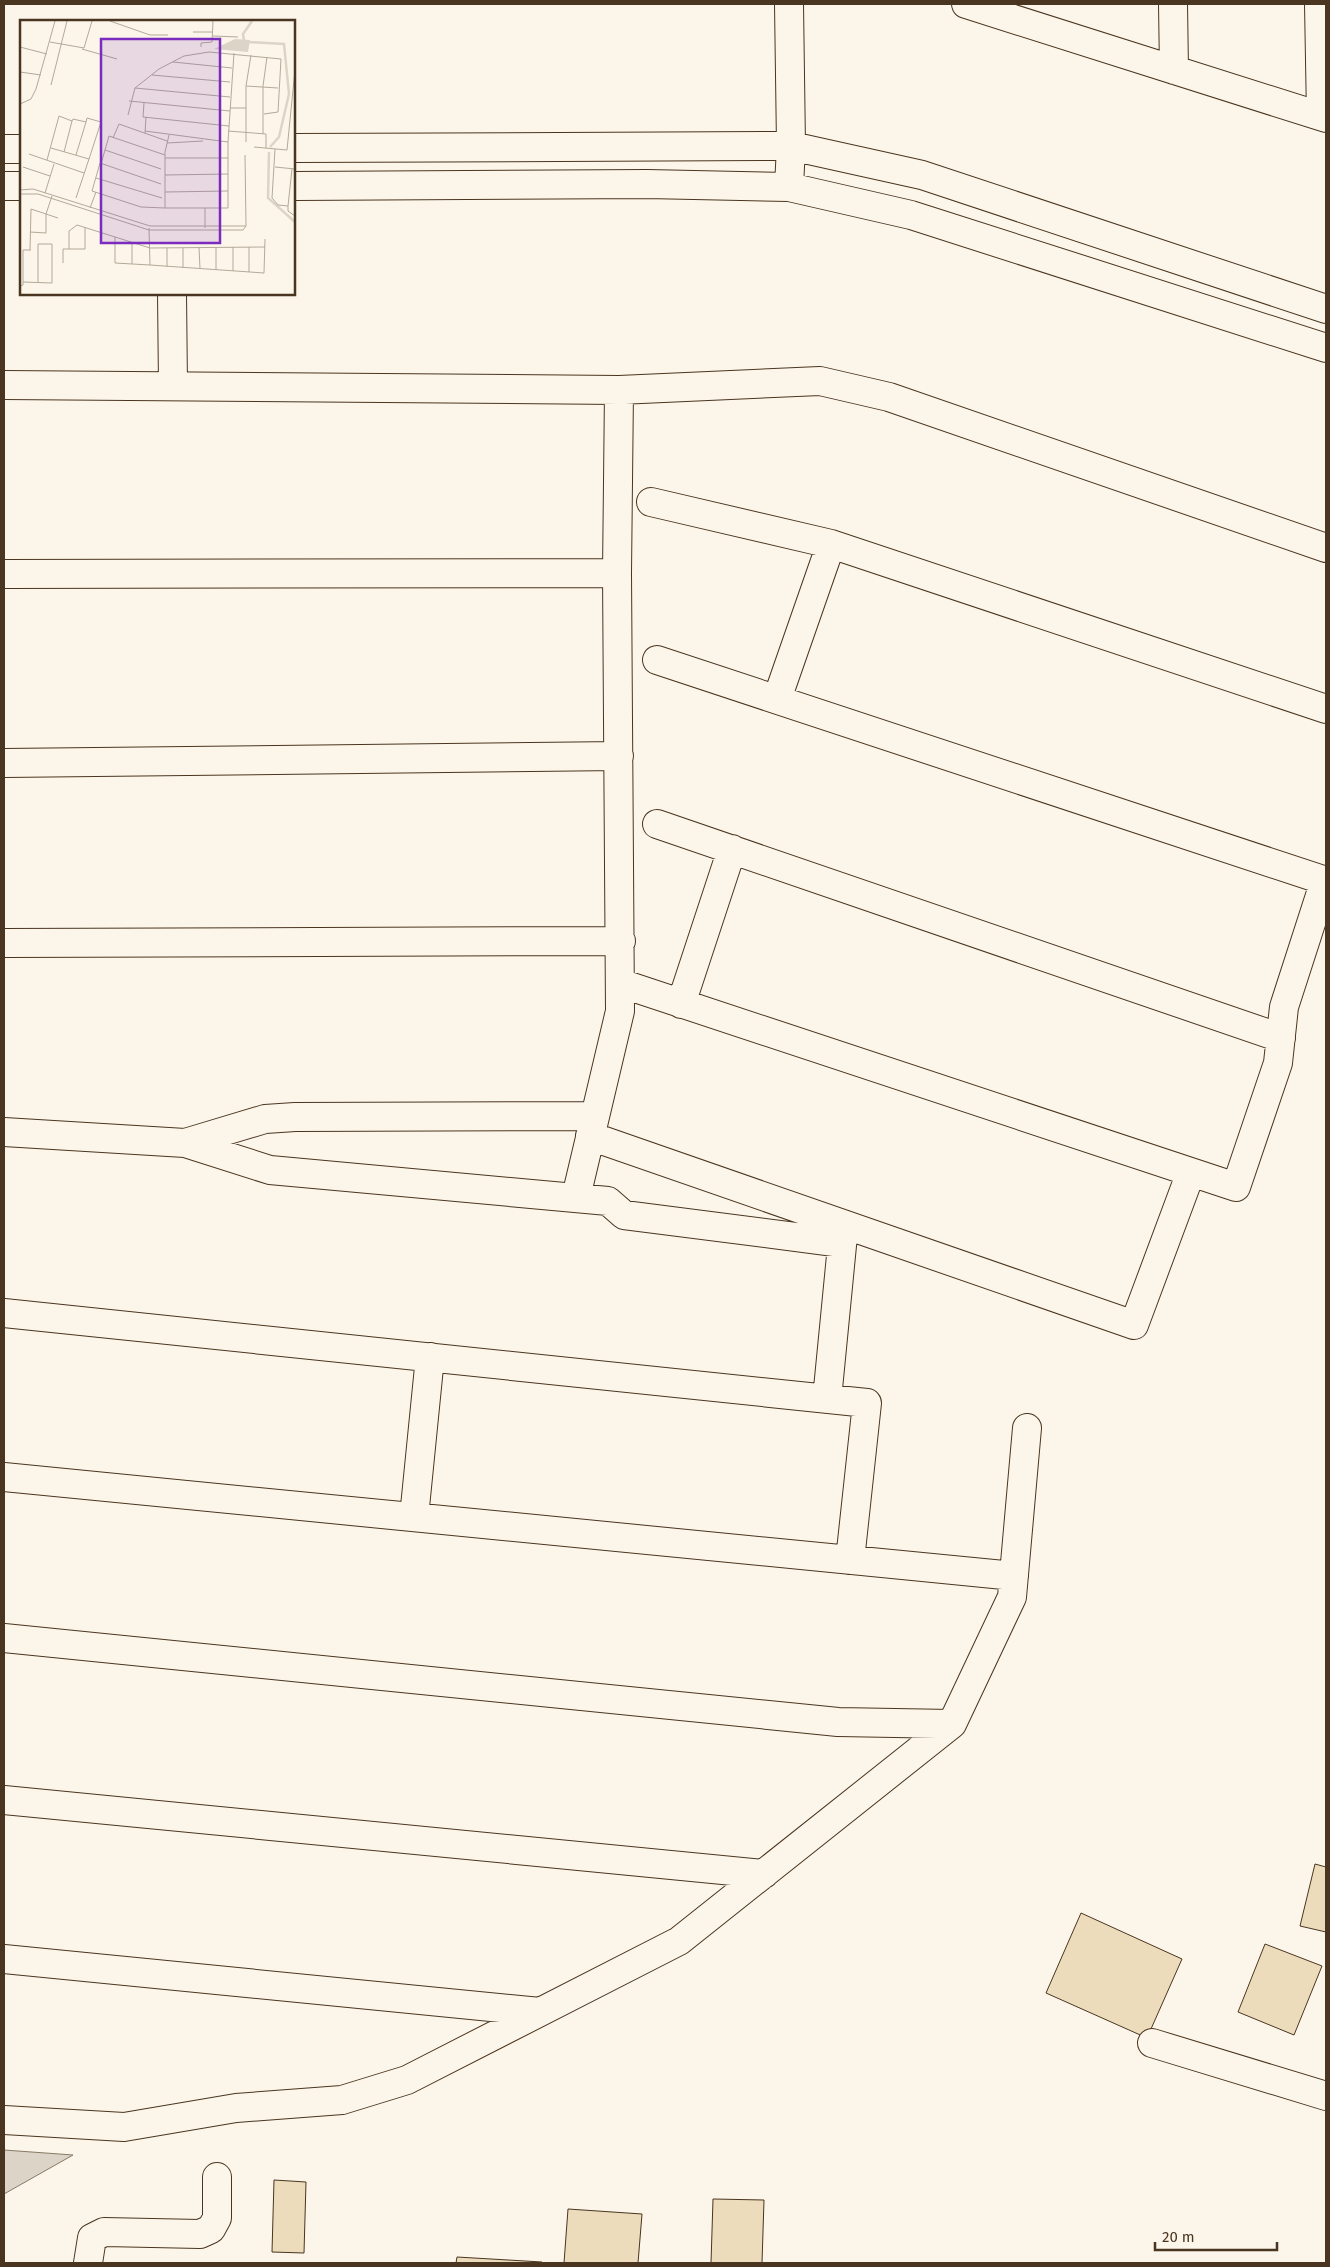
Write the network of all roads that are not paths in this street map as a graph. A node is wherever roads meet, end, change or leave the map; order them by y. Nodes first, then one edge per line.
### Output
1 (789, 4) edge
2 (1173, 4) edge
3 (1319, 4) edge
4 (979, 6) edge
5 (1174, 70) junction
6 (1324, 117) edge
7 (791, 146) junction
8 (295, 148) edge
9 (4, 149) edge
10 (20, 149) edge
11 (4, 186) edge
12 (20, 186) edge
13 (295, 186) edge
14 (789, 187) junction
15 (172, 295) edge
16 (1326, 309) edge
17 (1326, 348) edge
18 (4, 386) edge
19 (173, 386) junction
20 (619, 390) junction
21 (651, 502) dead end
22 (831, 544) junction
23 (1326, 548) edge
24 (616, 573) junction
25 (4, 574) edge
26 (656, 660) dead end
27 (776, 699) junction
28 (1326, 709) edge
29 (619, 756) junction
30 (4, 763) edge
31 (657, 824) dead end
32 (732, 849) junction
33 (1326, 881) edge
34 (621, 941) junction
35 (4, 943) edge
36 (620, 983) junction
37 (681, 1004) junction
38 (1281, 1038) junction
39 (592, 1126) junction
40 (4, 1132) edge
41 (185, 1143) junction
42 (1191, 1172) junction
43 (576, 1197) junction
44 (843, 1234) junction
45 (4, 1313) edge
46 (430, 1357) junction
47 (827, 1399) junction
48 (1027, 1428) dead end
49 (4, 1477) edge
50 (414, 1517) junction
51 (850, 1560) junction
52 (1014, 1576) junction
53 (4, 1638) edge
54 (952, 1724) junction
55 (4, 1800) edge
56 (764, 1874) junction
57 (4, 1959) edge
58 (540, 2012) junction
59 (1152, 2043) dead end
60 (1326, 2096) edge
61 (4, 2120) edge
62 (216, 2177) dead end
63 (88, 2263) edge

1 - 7 street
2 - 5 street
3 - 6 street
4 - 5 street
5 - 6 street
7 - 8 street
7 - 14 street
7 - 16 street
9 - 10 street
11 - 12 street
13 - 14 street
14 - 17 street
15 - 19 street
18 - 19 street
19 - 20 street
20 - 23 street
20 - 24 street
21 - 22 street
22 - 27 street
22 - 28 street
24 - 25 street
24 - 29 street
26 - 27 street
27 - 33 street
29 - 30 street
29 - 34 street
31 - 32 street
32 - 37 street
32 - 38 street
33 - 38 street
34 - 35 street
34 - 36 street
36 - 37 street
36 - 39 street
37 - 42 street
38 - 42 street
39 - 41 street
39 - 43 street
39 - 44 street
40 - 41 street
41 - 43 street
42 - 44 street
43 - 44 street
44 - 47 street
45 - 46 street
46 - 47 street
46 - 50 street
47 - 51 street
48 - 52 street
49 - 50 street
50 - 51 street
51 - 52 street
52 - 54 street
53 - 54 street
54 - 56 street
55 - 56 street
56 - 58 street
57 - 58 street
58 - 61 street
59 - 60 street
62 - 63 street

